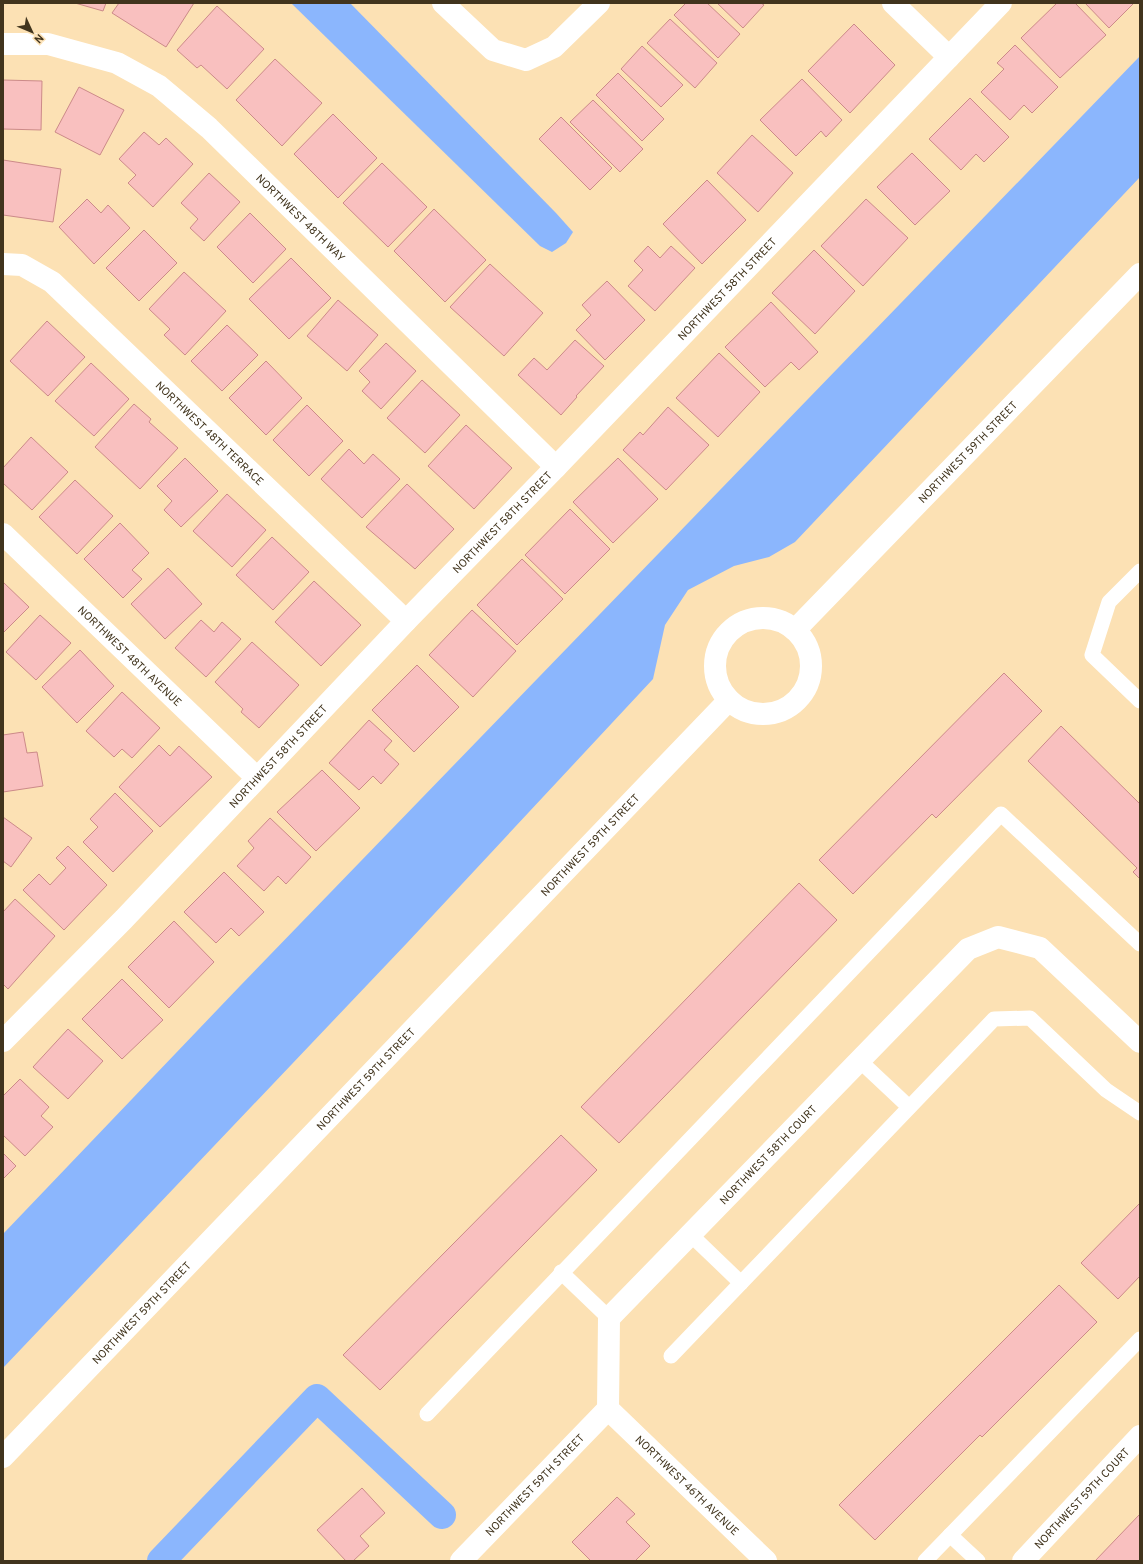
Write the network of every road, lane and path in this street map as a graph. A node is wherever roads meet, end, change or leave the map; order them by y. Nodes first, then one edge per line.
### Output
1 (443, 3) edge
2 (599, 3) edge
3 (893, 3) edge
4 (1001, 3) edge
5 (3, 44) edge
6 (949, 57) junction
7 (3, 264) edge
8 (1140, 274) edge
9 (556, 467) junction
10 (3, 534) edge
11 (1140, 571) edge
12 (406, 621) junction
13 (795, 630) junction
14 (729, 700) junction
15 (1140, 701) edge
16 (257, 778) junction
17 (1140, 944) edge
18 (3, 1041) edge
19 (1140, 1042) edge
20 (860, 1061) junction
21 (909, 1107) junction
22 (1140, 1113) edge
23 (690, 1235) junction
24 (561, 1272) junction
25 (741, 1283) junction
26 (609, 1318) junction
27 (1140, 1338) edge
28 (671, 1356) dead end
29 (608, 1409) junction
30 (427, 1414) dead end
31 (1140, 1436) edge
32 (3, 1457) edge
33 (950, 1535) junction
34 (460, 1561) edge
35 (766, 1561) edge
36 (925, 1561) edge
37 (978, 1561) edge
38 (1023, 1561) edge

1 - 2 street
3 - 6 street
4 - 6 street, NORTHWEST 58TH STREET
5 - 9 street, NORTHWEST 48TH WAY
6 - 9 street, NORTHWEST 58TH STREET
7 - 12 street, NORTHWEST 48TH TERRACE
8 - 13 street, NORTHWEST 59TH STREET
9 - 12 street, NORTHWEST 58TH STREET
10 - 16 street, NORTHWEST 48TH AVENUE
11 - 15 lane
12 - 16 street, NORTHWEST 58TH STREET
13 - 14 street
13 - 14 street
14 - 32 street, NORTHWEST 59TH STREET
16 - 18 street, NORTHWEST 58TH STREET
17 - 24 lane
19 - 20 street, NORTHWEST 58TH COURT
20 - 21 lane
20 - 23 street, NORTHWEST 58TH COURT
21 - 22 lane
21 - 25 lane
23 - 25 lane
23 - 26 street, NORTHWEST 58TH COURT
24 - 26 lane
24 - 30 lane
25 - 28 lane
26 - 29 street
27 - 33 lane
29 - 34 street, NORTHWEST 59TH STREET
29 - 35 street, NORTHWEST 46TH AVENUE
31 - 38 street, NORTHWEST 59TH COURT
33 - 36 lane
33 - 37 lane

